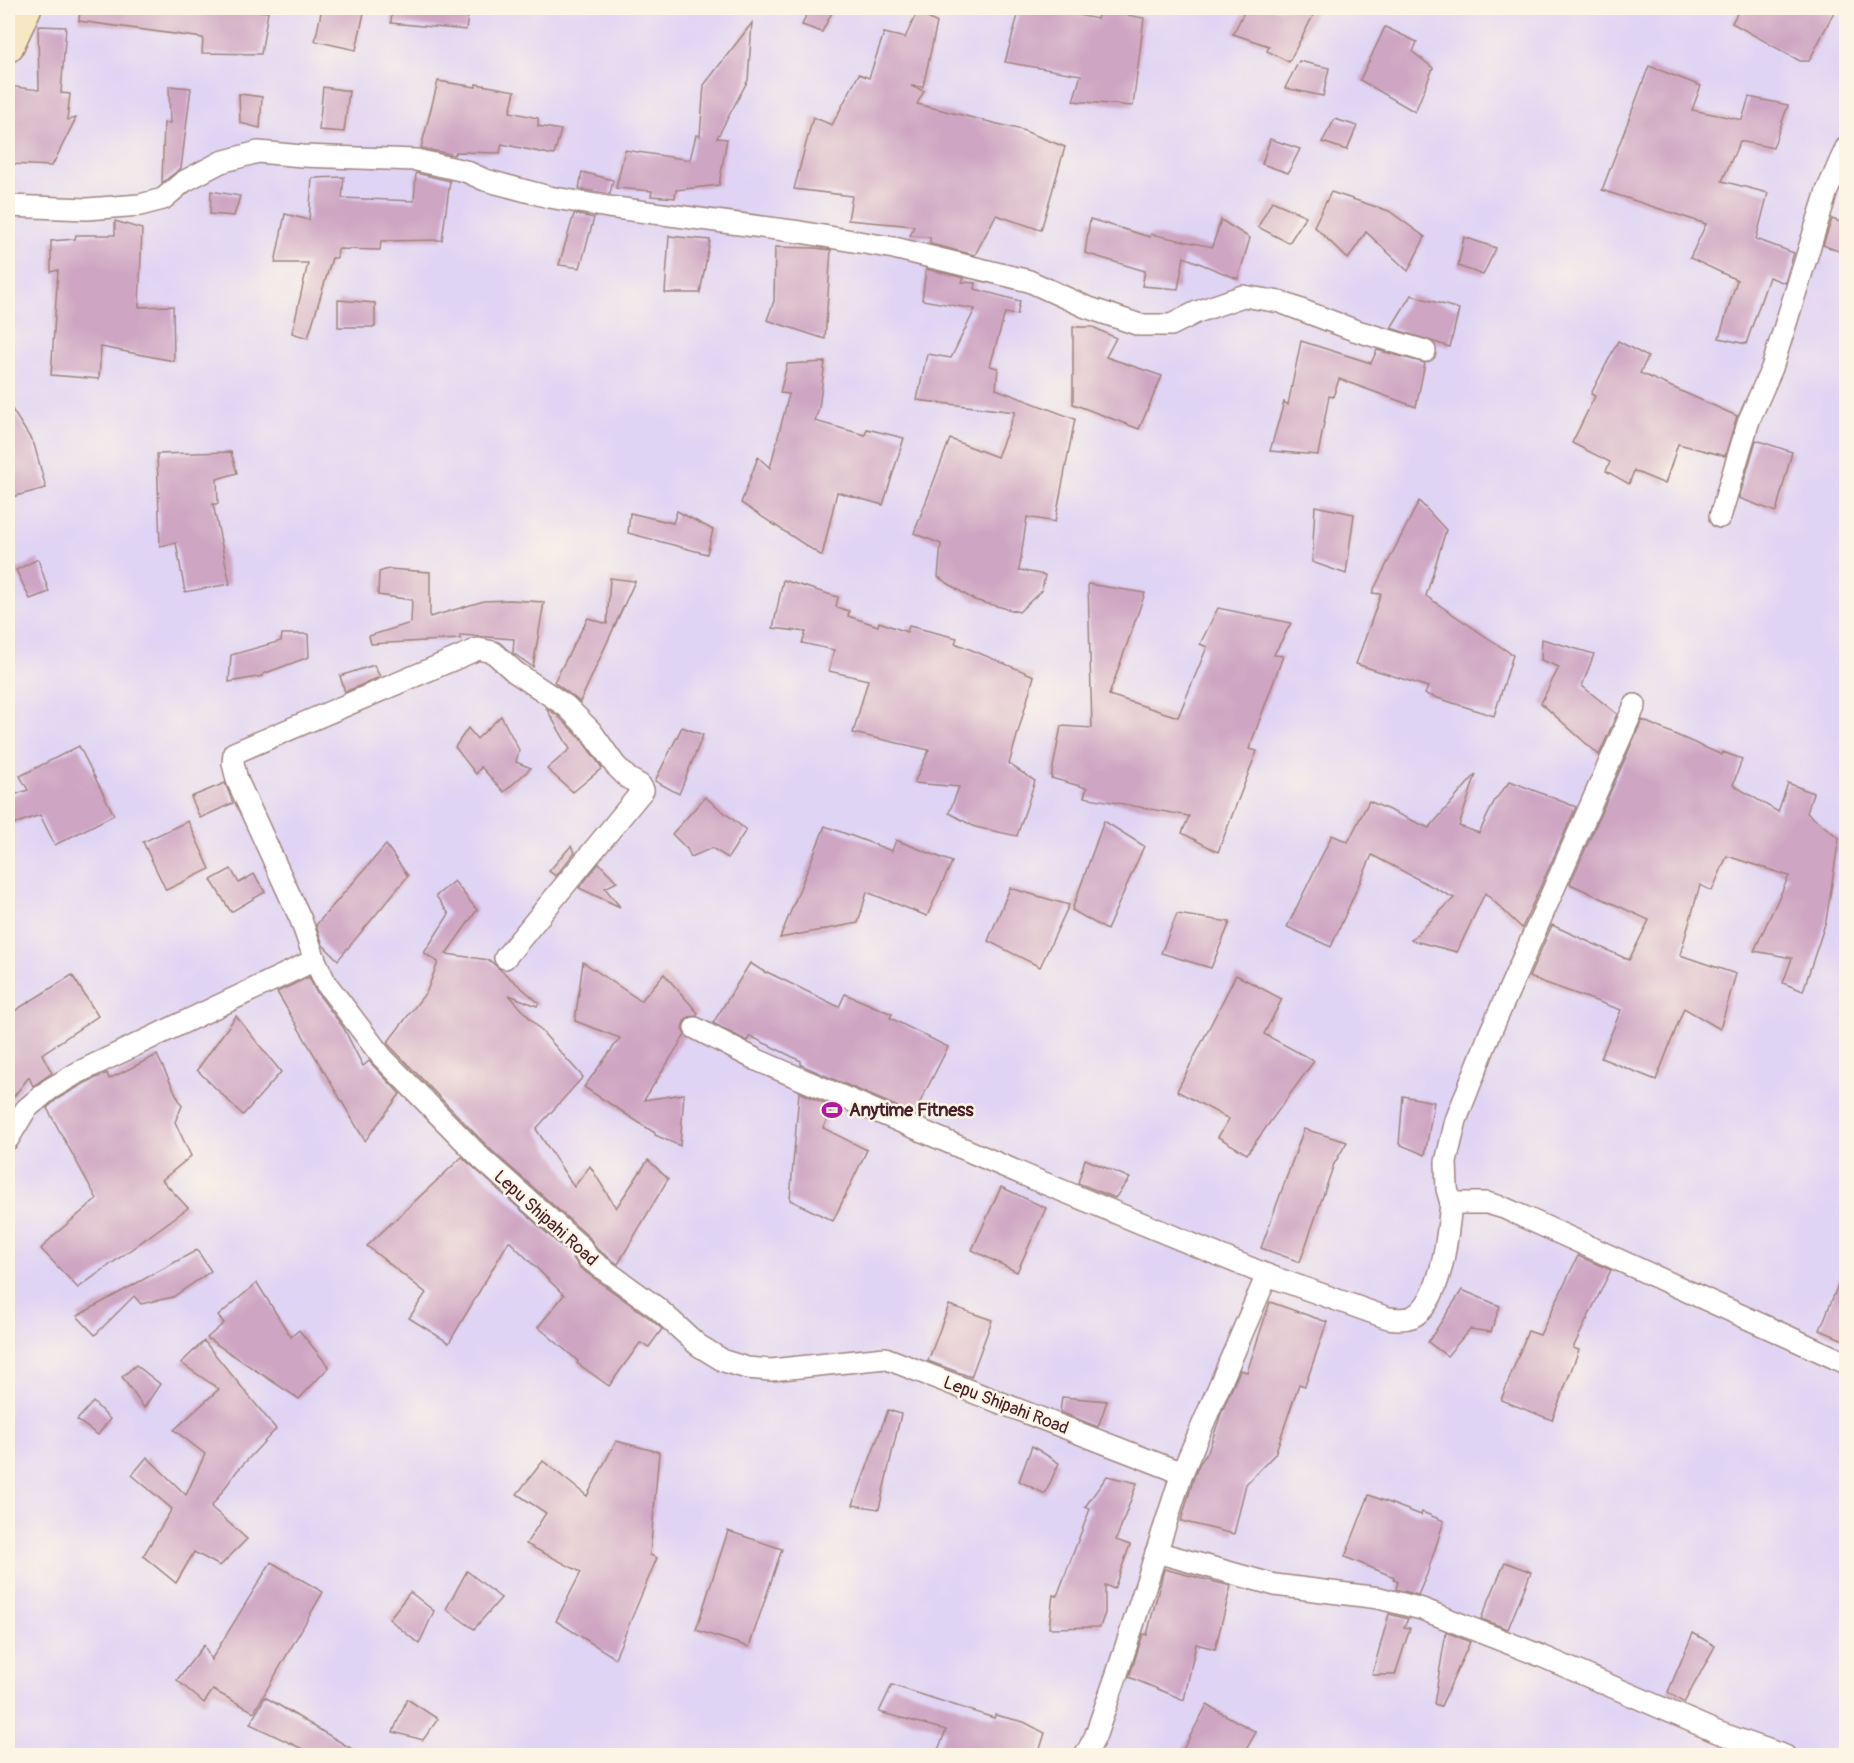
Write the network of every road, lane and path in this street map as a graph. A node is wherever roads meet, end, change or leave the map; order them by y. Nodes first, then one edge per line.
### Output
1 (26, 8) edge
2 (8, 47) edge
3 (1846, 148) edge
4 (8, 206) edge
5 (1425, 351) dead end
6 (1720, 517) dead end
7 (1635, 705) dead end
8 (505, 958) dead end
9 (315, 960) junction
10 (695, 1028) dead end
11 (8, 1139) edge
12 (1450, 1203) junction
13 (1267, 1275) junction
14 (1846, 1363) edge
15 (1182, 1473) junction
16 (1156, 1552) junction
17 (1086, 1755) edge
18 (1785, 1755) edge

1 - 2 street
3 - 6 street
4 - 5 street
7 - 12 street
8 - 9 street, Lepu Shipahi Road
9 - 11 street
9 - 15 street, Lepu Shipahi Road
10 - 13 street
12 - 13 street
12 - 14 street
13 - 15 street
15 - 16 street
16 - 17 street
16 - 18 street

